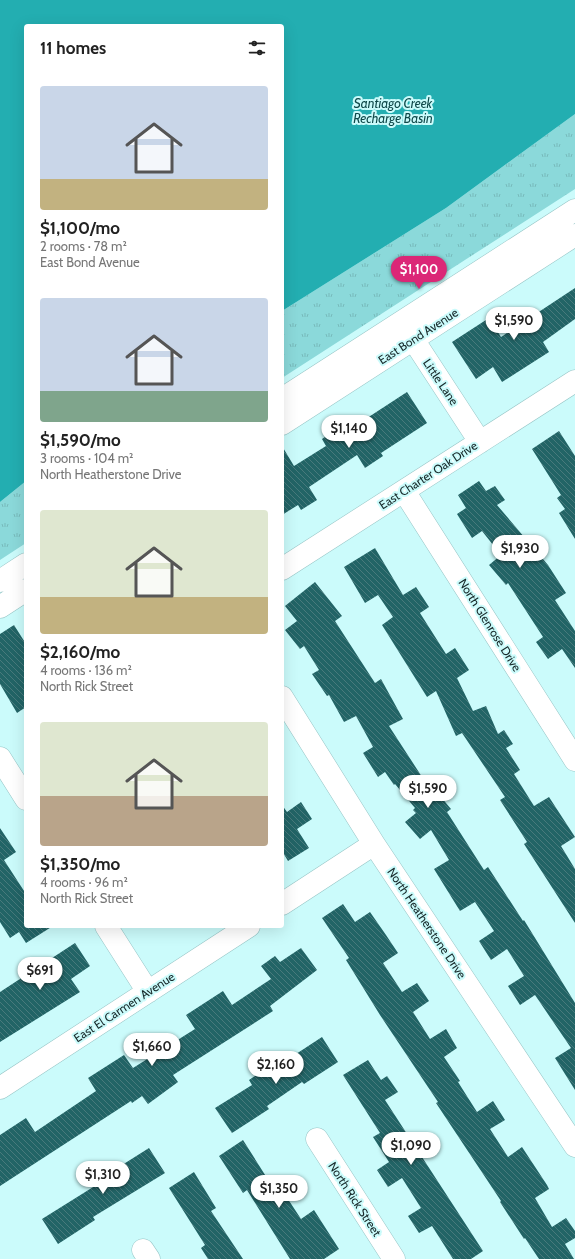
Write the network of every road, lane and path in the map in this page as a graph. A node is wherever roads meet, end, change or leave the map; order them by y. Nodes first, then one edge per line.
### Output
1 (575, 210) edge
2 (575, 235) edge
3 (407, 331) junction
4 (575, 381) edge
5 (284, 398) edge
6 (284, 423) edge
7 (480, 442) junction
8 (404, 491) junction
9 (24, 565) edge
10 (284, 569) edge
11 (0, 581) edge
12 (24, 591) edge
13 (0, 607) edge
14 (284, 700) edge
15 (0, 758) edge
16 (575, 760) edge
17 (24, 796) edge
18 (374, 844) junction
19 (284, 903) edge
20 (107, 928) edge
21 (246, 928) edge
22 (148, 992) junction
23 (0, 1088) edge
24 (317, 1139) dead end
25 (575, 1146) edge
26 (394, 1259) edge

1 - 3 street, East Bond Avenue
2 - 3 street, East Bond Avenue
3 - 5 street, East Bond Avenue
3 - 6 street, East Bond Avenue
3 - 7 street, Little Lane
4 - 7 street, East Charter Oak Drive
7 - 8 street, East Charter Oak Drive
8 - 10 street, East Charter Oak Drive
8 - 16 street, North Glenrose Drive
9 - 11 street
12 - 13 street
14 - 18 street, North Heatherstone Drive
15 - 17 street
18 - 19 street
18 - 25 street, North Heatherstone Drive
20 - 22 street
21 - 22 street, East El Carmen Avenue
22 - 23 street, East El Carmen Avenue
24 - 26 street, North Rick Street

